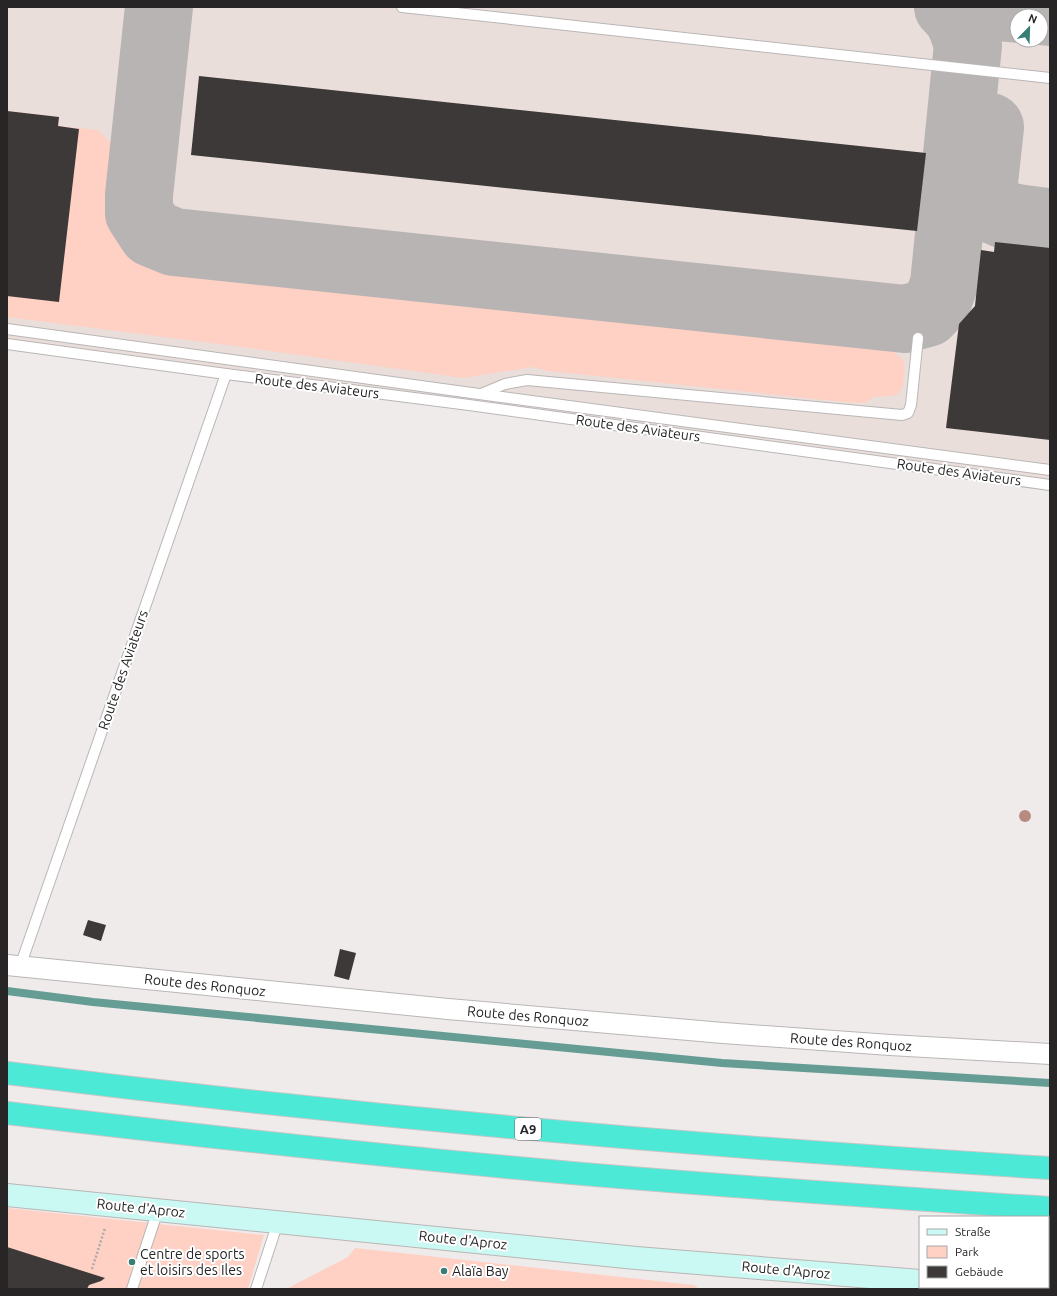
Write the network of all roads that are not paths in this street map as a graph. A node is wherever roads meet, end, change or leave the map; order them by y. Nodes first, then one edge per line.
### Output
1 (402, 7) edge
2 (1050, 78) edge
3 (7, 329) edge
4 (918, 338) dead end
5 (7, 344) edge
6 (226, 374) junction
7 (479, 394) junction
8 (1050, 470) edge
9 (1050, 485) edge
10 (15, 966) edge
11 (1050, 1054) edge
12 (7, 1073) edge
13 (7, 1113) edge
14 (1050, 1168) edge
15 (7, 1195) edge
16 (1050, 1208) edge
17 (158, 1210) junction
18 (278, 1222) junction
19 (919, 1281) edge
20 (132, 1289) edge
21 (256, 1289) edge

1 - 2 lane
3 - 7 lane, Route des Aviateurs
4 - 7 lane
5 - 6 lane, Route des Aviateurs
6 - 9 lane, Route des Aviateurs
6 - 10 lane, Route des Aviateurs
7 - 8 lane, Route des Aviateurs
10 - 11 street, Route des Ronquoz
12 - 14 highway, A9
13 - 16 highway
15 - 17 street, Route d'Aproz
17 - 18 street, Route d'Aproz
17 - 20 lane
18 - 19 street, Route d'Aproz
18 - 21 lane

